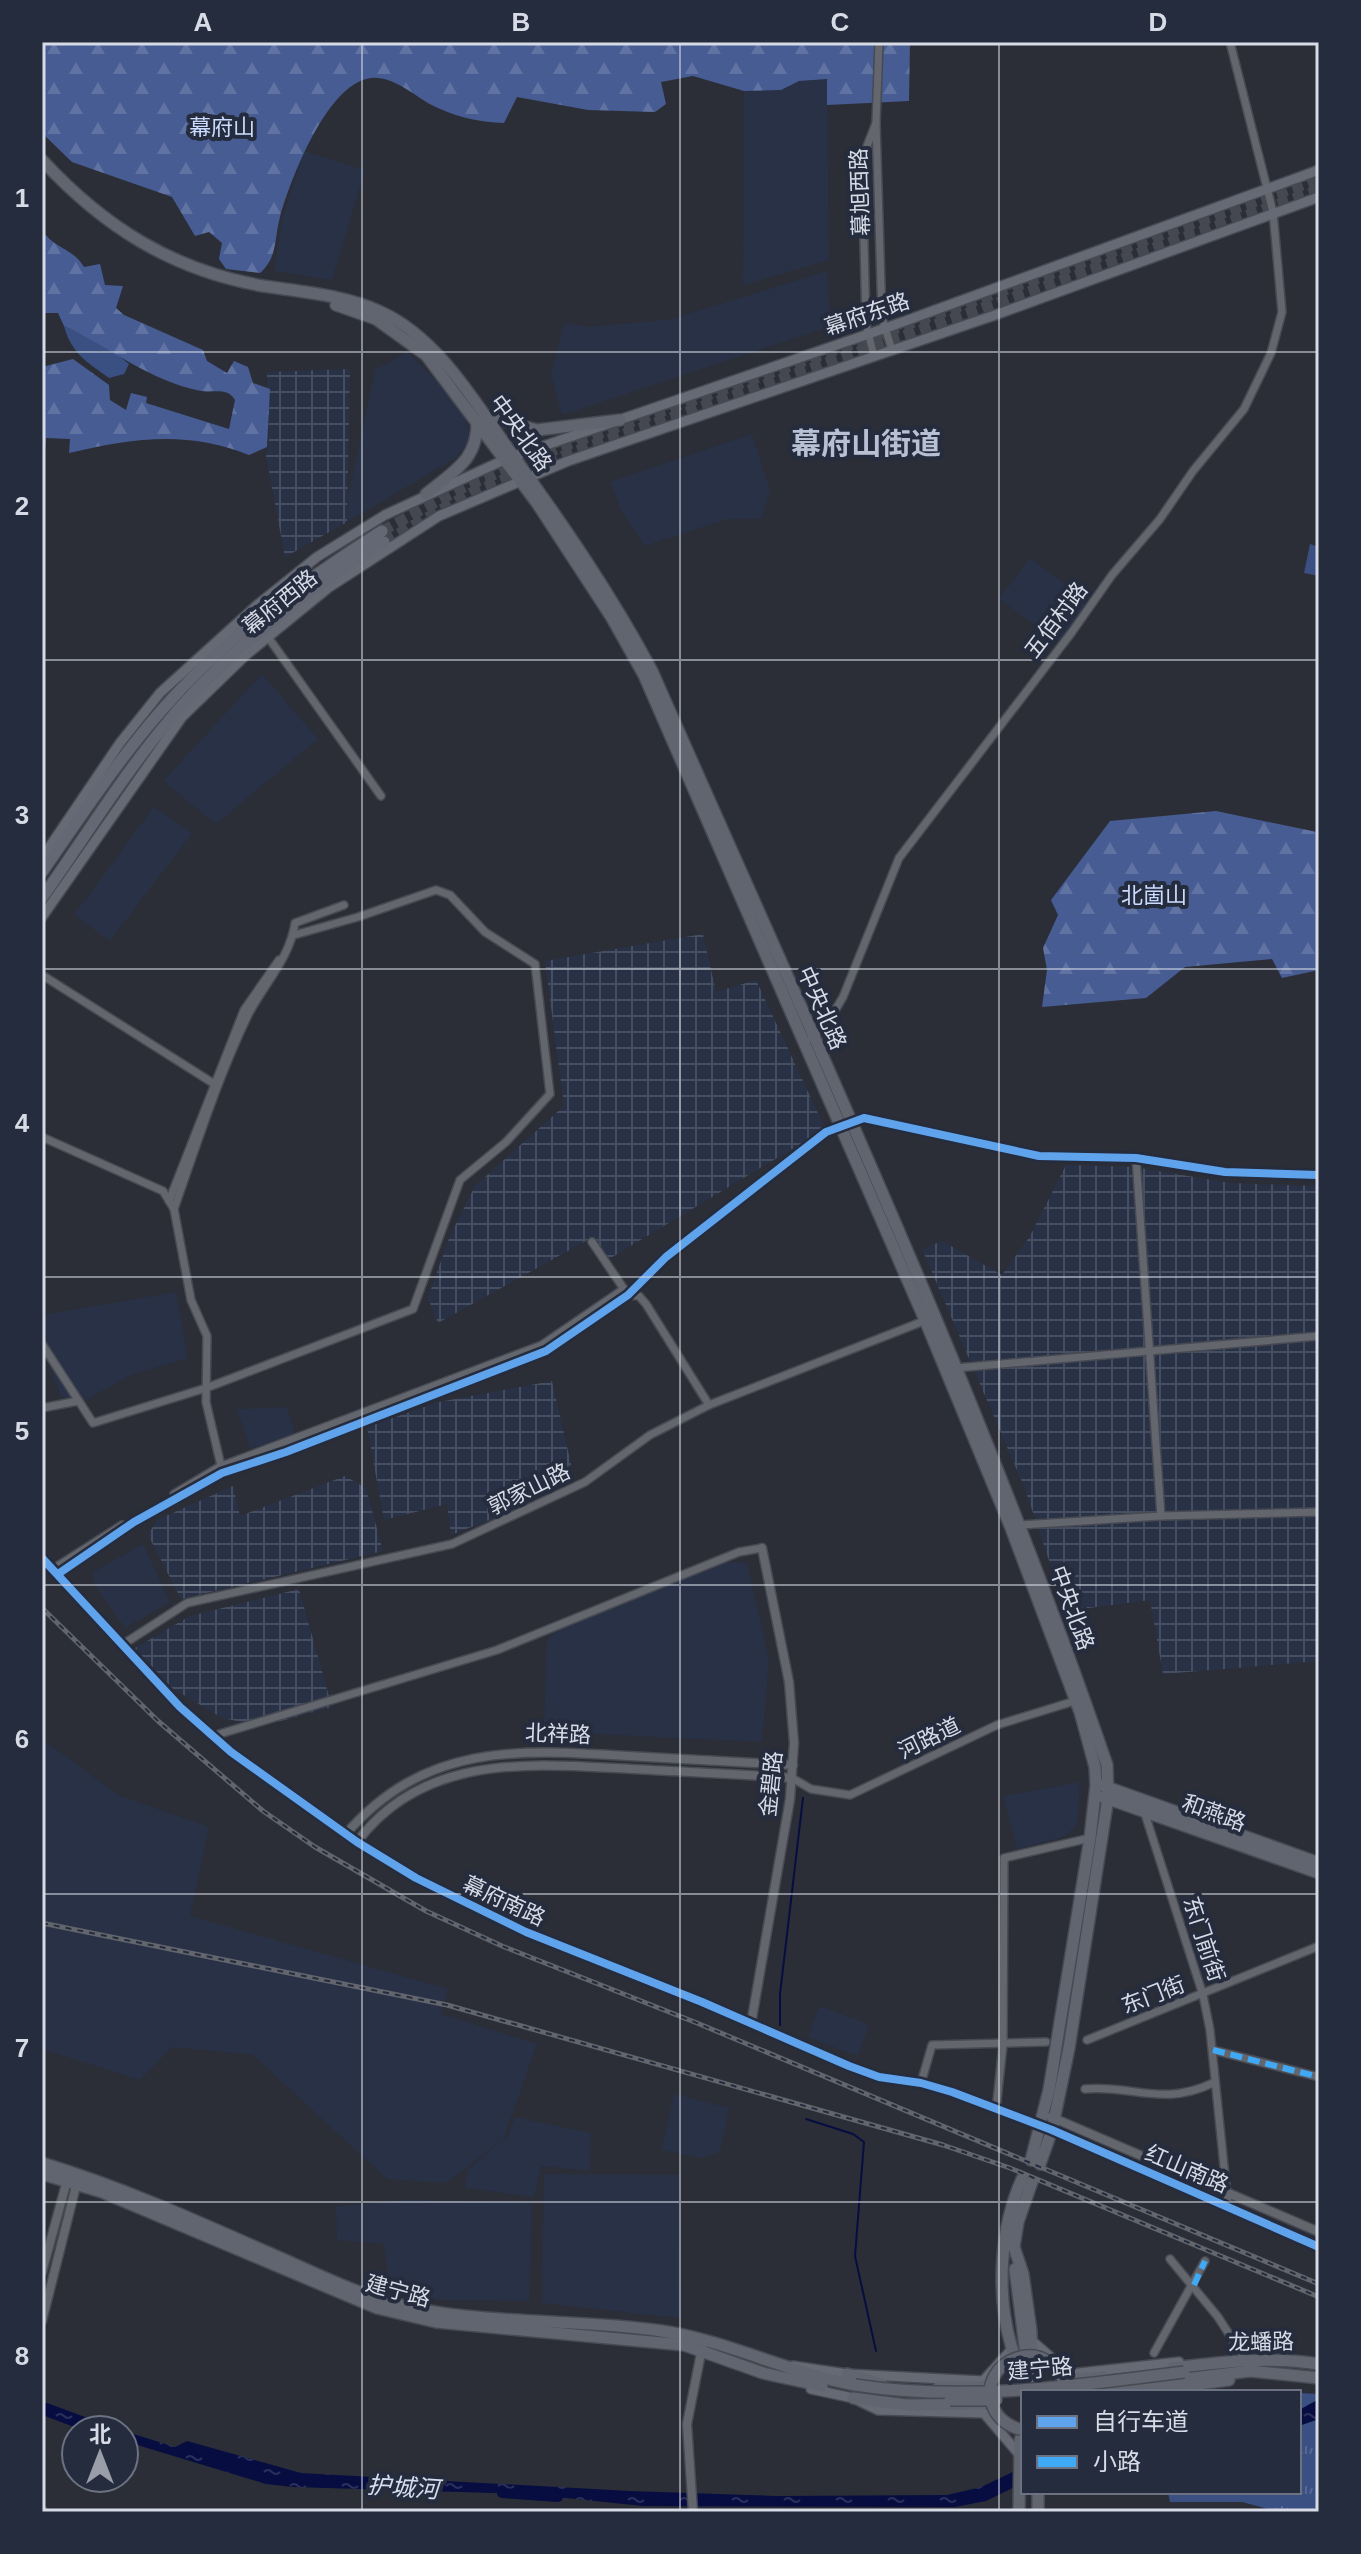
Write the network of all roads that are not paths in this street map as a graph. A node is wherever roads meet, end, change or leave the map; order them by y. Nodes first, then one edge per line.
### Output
1 (879, 42) edge
2 (1230, 42) edge
3 (876, 123) junction
4 (42, 160) edge
5 (1319, 170) edge
6 (42, 171) edge
7 (1267, 188) junction
8 (1319, 197) edge
9 (1273, 212) junction
10 (886, 328) junction
11 (867, 332) junction
12 (892, 350) junction
13 (874, 356) junction
14 (481, 418) junction
15 (620, 420) junction
16 (638, 438) joint
17 (510, 458) junction
18 (524, 477) junction
19 (426, 494) junction
20 (268, 637) junction
21 (381, 796) dead end
22 (42, 858) edge
23 (42, 872) edge
24 (42, 898) edge
25 (344, 905) dead end
26 (42, 917) edge
27 (294, 935) junction
28 (287, 953) junction
29 (42, 975) edge
30 (808, 1040) junction
31 (218, 1086) junction
32 (844, 1124) junction
33 (42, 1137) edge
34 (1136, 1158) junction
35 (1319, 1175) edge
36 (172, 1205) junction
37 (592, 1242) dead end
38 (626, 1292) junction
39 (930, 1318) junction
40 (1319, 1336) edge
41 (42, 1344) edge
42 (1150, 1351) junction
43 (956, 1368) junction
44 (206, 1388) junction
45 (78, 1401) junction
46 (709, 1405) junction
47 (42, 1408) edge
48 (222, 1473) junction
49 (1319, 1512) edge
50 (1161, 1516) junction
51 (1021, 1525) junction
52 (762, 1548) joint
53 (42, 1558) edge
54 (55, 1571) junction
55 (122, 1645) junction
56 (1080, 1699) junction
57 (213, 1736) junction
58 (742, 1762) junction
59 (793, 1765) junction
60 (741, 1775) junction
61 (792, 1778) junction
62 (1102, 1791) junction
63 (380, 1802) junction
64 (1143, 1809) junction
65 (387, 1810) junction
66 (345, 1835) junction
67 (1090, 1838) junction
68 (357, 1842) junction
69 (1319, 1863) edge
70 (1319, 1873) edge
71 (1319, 1946) edge
72 (1203, 1995) junction
73 (751, 2024) junction
74 (1087, 2040) dead end
75 (1046, 2042) dead end
76 (1003, 2045) junction
77 (1213, 2050) junction
78 (1319, 2077) edge
79 (921, 2083) junction
80 (1213, 2083) junction
81 (1085, 2089) dead end
82 (996, 2110) junction
83 (1048, 2122) junction
84 (1035, 2162) dead end
85 (42, 2163) edge
86 (42, 2174) edge
87 (72, 2179) junction
88 (1027, 2181) dead end
89 (1227, 2192) junction
90 (1228, 2205) junction
91 (1319, 2232) edge
92 (1319, 2247) edge
93 (1010, 2248) junction
94 (1170, 2259) dead end
95 (1205, 2261) dead end
96 (42, 2272) edge
97 (1194, 2285) junction
98 (42, 2321) edge
99 (1032, 2341) junction
100 (704, 2345) junction
101 (1154, 2353) dead end
102 (1018, 2354) junction
103 (1203, 2364) junction
104 (778, 2365) junction
105 (1249, 2365) junction
106 (1319, 2367) edge
107 (1283, 2368) junction
108 (847, 2374) junction
109 (1319, 2378) edge
110 (1065, 2386) edge
111 (991, 2387) junction
112 (1025, 2390) edge
113 (1032, 2390) edge
114 (1093, 2390) edge
115 (1171, 2390) edge
116 (854, 2392) junction
117 (1021, 2398) edge
118 (992, 2404) junction
119 (1021, 2429) edge
120 (1021, 2442) edge
121 (1019, 2454) junction
122 (1021, 2475) edge
123 (1029, 2498) edge
124 (693, 2512) edge
125 (1025, 2512) edge
126 (1032, 2512) edge
127 (1038, 2512) edge

1 - 3 street
2 - 7 street, 五佰村路
3 - 10 street, 幕旭西路
3 - 11 street, 幕旭西路
4 - 14 main road, 中央北路
5 - 7 main road, 幕府东路
6 - 14 main road, 中央北路
7 - 9 street, 五佰村路
7 - 10 main road, 幕府东路
8 - 9 main road, 幕府东路
9 - 12 main road, 幕府东路
9 - 30 street, 五佰村路
10 - 11 main road, 幕府东路
10 - 12 street, 幕旭西路
11 - 13 street, 幕旭西路
11 - 15 main road, 幕府东路
12 - 13 main road, 幕府东路
13 - 16 main road, 幕府东路
14 - 15 main road
14 - 17 main road, 中央北路
14 - 19 main road
15 - 17 main road, 幕府东路
16 - 18 main road, 幕府西路
17 - 18 main road, 中央北路
17 - 19 main road, 幕府东路
18 - 20 main road, 幕府西路
18 - 30 main road, 中央北路
19 - 22 main road, 幕府西路
20 - 21 street
20 - 26 main road, 幕府西路
23 - 24 highway, 幕府西路
25 - 27 street
27 - 28 street
27 - 44 street
28 - 31 street
28 - 36 street
29 - 31 street
30 - 32 main road, 中央北路
31 - 36 street
32 - 34 street
32 - 38 street
32 - 39 main road, 中央北路
33 - 36 street
34 - 35 street
34 - 42 street
36 - 44 street
37 - 38 street
38 - 46 street
38 - 48 street
38 - 54 street
39 - 43 main road, 中央北路
39 - 46 street, 郭家山路
39 - 56 main road, 中央北路
40 - 42 street
41 - 45 street
42 - 43 street
42 - 50 street
43 - 51 main road, 中央北路
44 - 45 street
44 - 48 street
45 - 47 street
46 - 55 street, 郭家山路
48 - 54 street
49 - 50 street
50 - 51 street
51 - 56 main road, 中央北路
52 - 57 street
52 - 59 street, 金碧路
53 - 54 street, 幕府南路
54 - 55 street, 幕府南路
55 - 57 street, 幕府南路
56 - 61 street, 河路道
56 - 62 main road, 中央北路
57 - 66 street, 幕府南路
58 - 59 street, 北祥路
58 - 60 street
58 - 63 street, 北祥路
59 - 61 street, 金碧路
60 - 61 street, 北祥路
60 - 65 street, 北祥路
61 - 73 street, 金碧路
62 - 64 main road, 和燕路
62 - 67 main road, 中央北路
62 - 69 main road, 和燕路
62 - 83 main road, 中央北路
63 - 65 street
63 - 66 street, 北祥路
64 - 70 main road, 和燕路
64 - 72 street, 东门前街
65 - 68 street, 北祥路
66 - 68 street, 幕府南路
67 - 76 street
67 - 83 main road, 中央北路
68 - 73 street, 幕府南路
71 - 72 street, 东门街
72 - 74 street, 东门街
72 - 77 street, 东门前街
73 - 79 street, 幕府南路
75 - 76 street
76 - 79 street
76 - 82 street
77 - 78 street
77 - 80 street, 东门前街
79 - 82 street, 幕府南路
80 - 81 street
80 - 89 street, 东门前街
82 - 83 street, 幕府南路
83 - 84 main road, 中央北路
83 - 89 street
83 - 90 street, 红山南路
85 - 87 main road, 建宁路
86 - 87 main road, 建宁路
87 - 96 street
87 - 98 street
87 - 100 main road, 建宁路
88 - 93 main road
89 - 90 street, 东门前街
89 - 91 street
90 - 92 street, 红山南路
93 - 99 main road
93 - 102 main road
93 - 102 main road
94 - 97 street
95 - 97 street
97 - 101 street
97 - 105 street
99 - 103 main road
99 - 113 main road
100 - 104 main road, 建宁路
100 - 116 main road, 建宁路
100 - 124 street
102 - 108 main road
102 - 110 main road, bridge
102 - 111 main road, bridge
102 - 112 main road
103 - 105 main road, 龙蟠路
103 - 110 main road, 龙蟠路, bridge
104 - 108 main road
104 - 116 main road, 建宁路
105 - 106 main road, 龙蟠路
105 - 107 main road, 建宁路
105 - 114 main road, 建宁路
105 - 116 main road, 建宁路, bridge
106 - 107 main road, 龙蟠路
107 - 109 main road, 龙蟠路
107 - 115 main road
108 - 111 main road, bridge
111 - 118 main road, bridge
116 - 117 main road, 建宁路, bridge
116 - 118 main road, bridge
116 - 121 main road
118 - 119 main road, bridge
120 - 121 main road
121 - 122 main road
123 - 125 main road
123 - 126 main road
123 - 127 main road

